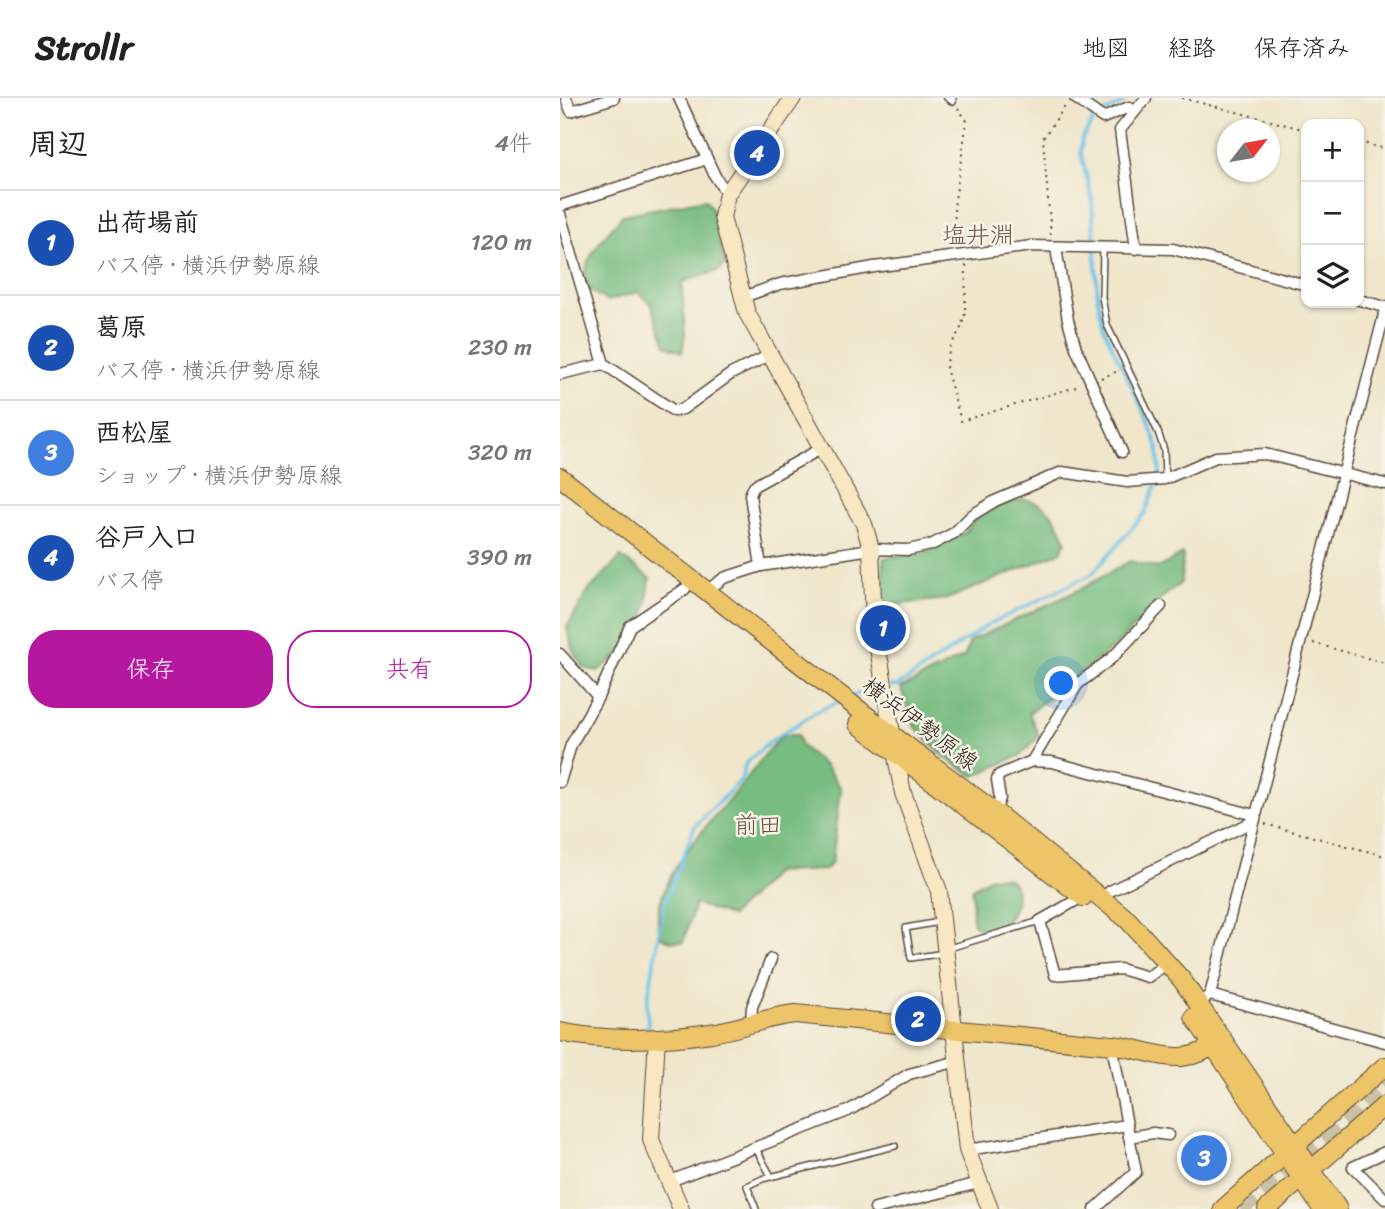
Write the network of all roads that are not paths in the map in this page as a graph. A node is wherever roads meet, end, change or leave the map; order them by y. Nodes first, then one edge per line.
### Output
1 (566, 98) edge
2 (614, 98) edge
3 (679, 98) edge
4 (793, 98) edge
5 (1073, 98) edge
6 (1146, 98) edge
7 (1135, 112) junction
8 (707, 159) junction
9 (727, 194) junction
10 (560, 206) edge
11 (560, 214) edge
12 (1054, 248) junction
13 (1103, 249) junction
14 (1136, 249) junction
15 (1301, 284) edge
16 (743, 297) junction
17 (1364, 302) edge
18 (1385, 309) edge
19 (772, 354) junction
20 (604, 364) junction
21 (560, 374) edge
22 (824, 447) junction
23 (1122, 452) dead end
24 (1343, 473) junction
25 (560, 477) edge
26 (1165, 479) junction
27 (1385, 484) edge
28 (560, 492) edge
29 (871, 549) junction
30 (761, 566) junction
31 (685, 589) junction
32 (706, 591) junction
33 (1161, 606) dead end
34 (560, 654) edge
35 (598, 697) junction
36 (893, 743) junction
37 (1032, 761) junction
38 (560, 782) edge
39 (996, 812) junction
40 (1255, 818) junction
41 (1082, 897) junction
42 (1102, 899) junction
43 (1040, 920) junction
44 (944, 922) junction
45 (948, 950) junction
46 (771, 959) dead end
47 (1159, 969) junction
48 (1204, 999) junction
49 (751, 1021) junction
50 (560, 1032) edge
51 (956, 1032) junction
52 (657, 1037) junction
53 (1385, 1042) edge
54 (1218, 1043) junction
55 (1112, 1045) junction
56 (958, 1061) junction
57 (1385, 1066) edge
58 (1385, 1105) edge
59 (1127, 1125) junction
60 (1168, 1135) dead end
61 (1129, 1137) junction
62 (895, 1146) dead end
63 (755, 1147) junction
64 (967, 1150) junction
65 (1290, 1152) junction
66 (1385, 1152) edge
67 (1306, 1174) junction
68 (771, 1176) junction
69 (668, 1182) junction
70 (979, 1183) junction
71 (1385, 1199) edge
72 (681, 1209) edge
73 (756, 1209) edge
74 (875, 1209) edge
75 (990, 1209) edge
76 (1096, 1209) edge
77 (1223, 1209) edge
78 (1267, 1209) edge
79 (1322, 1209) edge
80 (1338, 1209) edge

1 - 2 street
3 - 8 street
4 - 9 street
5 - 7 street
6 - 7 street
7 - 14 street
8 - 9 street
8 - 10 street
9 - 16 street
11 - 20 street
12 - 13 street
12 - 16 street
12 - 23 street
13 - 14 street
13 - 26 lane
14 - 15 street
16 - 19 street
17 - 18 street
18 - 24 street
19 - 20 street
19 - 22 street
20 - 21 street
22 - 29 street
22 - 30 street
24 - 26 street
24 - 27 street
24 - 40 street
25 - 32 main road, 横浜伊勢原線
26 - 29 street
28 - 31 main road, 横浜伊勢原線
29 - 30 street
29 - 36 street
30 - 32 street
31 - 35 street
31 - 36 main road, 横浜伊勢原線
32 - 36 main road, 横浜伊勢原線
33 - 37 street
34 - 35 street
35 - 38 street
36 - 39 main road, 横浜伊勢原線
36 - 41 main road, 横浜伊勢原線
36 - 44 street
37 - 39 street
37 - 40 street
39 - 42 main road, 横浜伊勢原線
40 - 42 street
40 - 48 street
41 - 43 street
41 - 47 main road, 横浜伊勢原線
42 - 48 main road, 横浜伊勢原線
43 - 45 lane
43 - 47 street
44 - 45 street
44 - 45 lane
45 - 51 street
46 - 49 street
47 - 54 main road, 横浜伊勢原線
48 - 53 street
48 - 54 main road, 横浜伊勢原線
49 - 51 main road
49 - 52 main road
50 - 52 main road
51 - 55 main road
51 - 56 street
52 - 69 street
54 - 55 main road
54 - 65 main road, 横浜伊勢原線
55 - 59 street
56 - 63 street
56 - 64 street
57 - 65 main road
58 - 67 main road
59 - 61 street
59 - 64 street
60 - 61 street
61 - 76 street
62 - 68 lane
63 - 68 lane
63 - 69 street
64 - 70 street
65 - 67 main road, 横浜伊勢原線
65 - 77 main road
66 - 71 street
67 - 78 main road
67 - 79 main road, 横浜伊勢原線
67 - 80 main road, 横浜伊勢原線
68 - 73 lane
69 - 72 street
70 - 74 street
70 - 75 street

